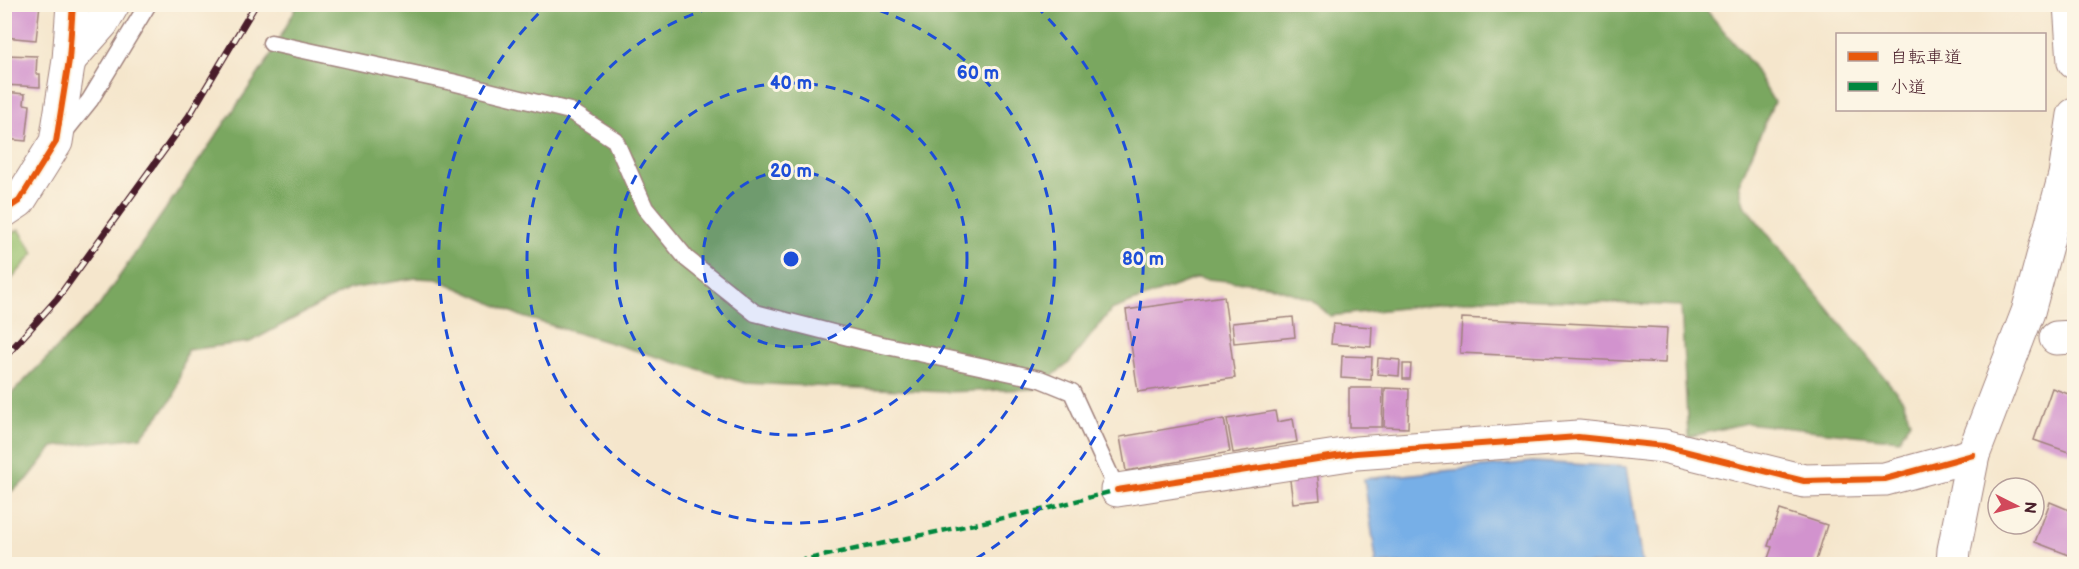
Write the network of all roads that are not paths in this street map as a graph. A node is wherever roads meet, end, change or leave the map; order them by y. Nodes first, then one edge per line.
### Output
1 (73, 4) edge
2 (113, 4) edge
3 (148, 4) edge
4 (2070, 4) edge
5 (271, 43) dead end
6 (69, 60) junction
7 (2074, 62) edge
8 (2074, 115) edge
9 (56, 142) junction
10 (4, 211) edge
11 (2028, 312) junction
12 (2065, 338) edge
13 (1973, 455) junction
14 (1117, 490) joint
15 (1953, 564) edge

1 - 6 street
2 - 6 street
3 - 9 lane
4 - 7 street
5 - 14 lane
6 - 9 street
8 - 11 street
9 - 10 street
11 - 12 lane
11 - 13 street
13 - 14 street
13 - 15 street

